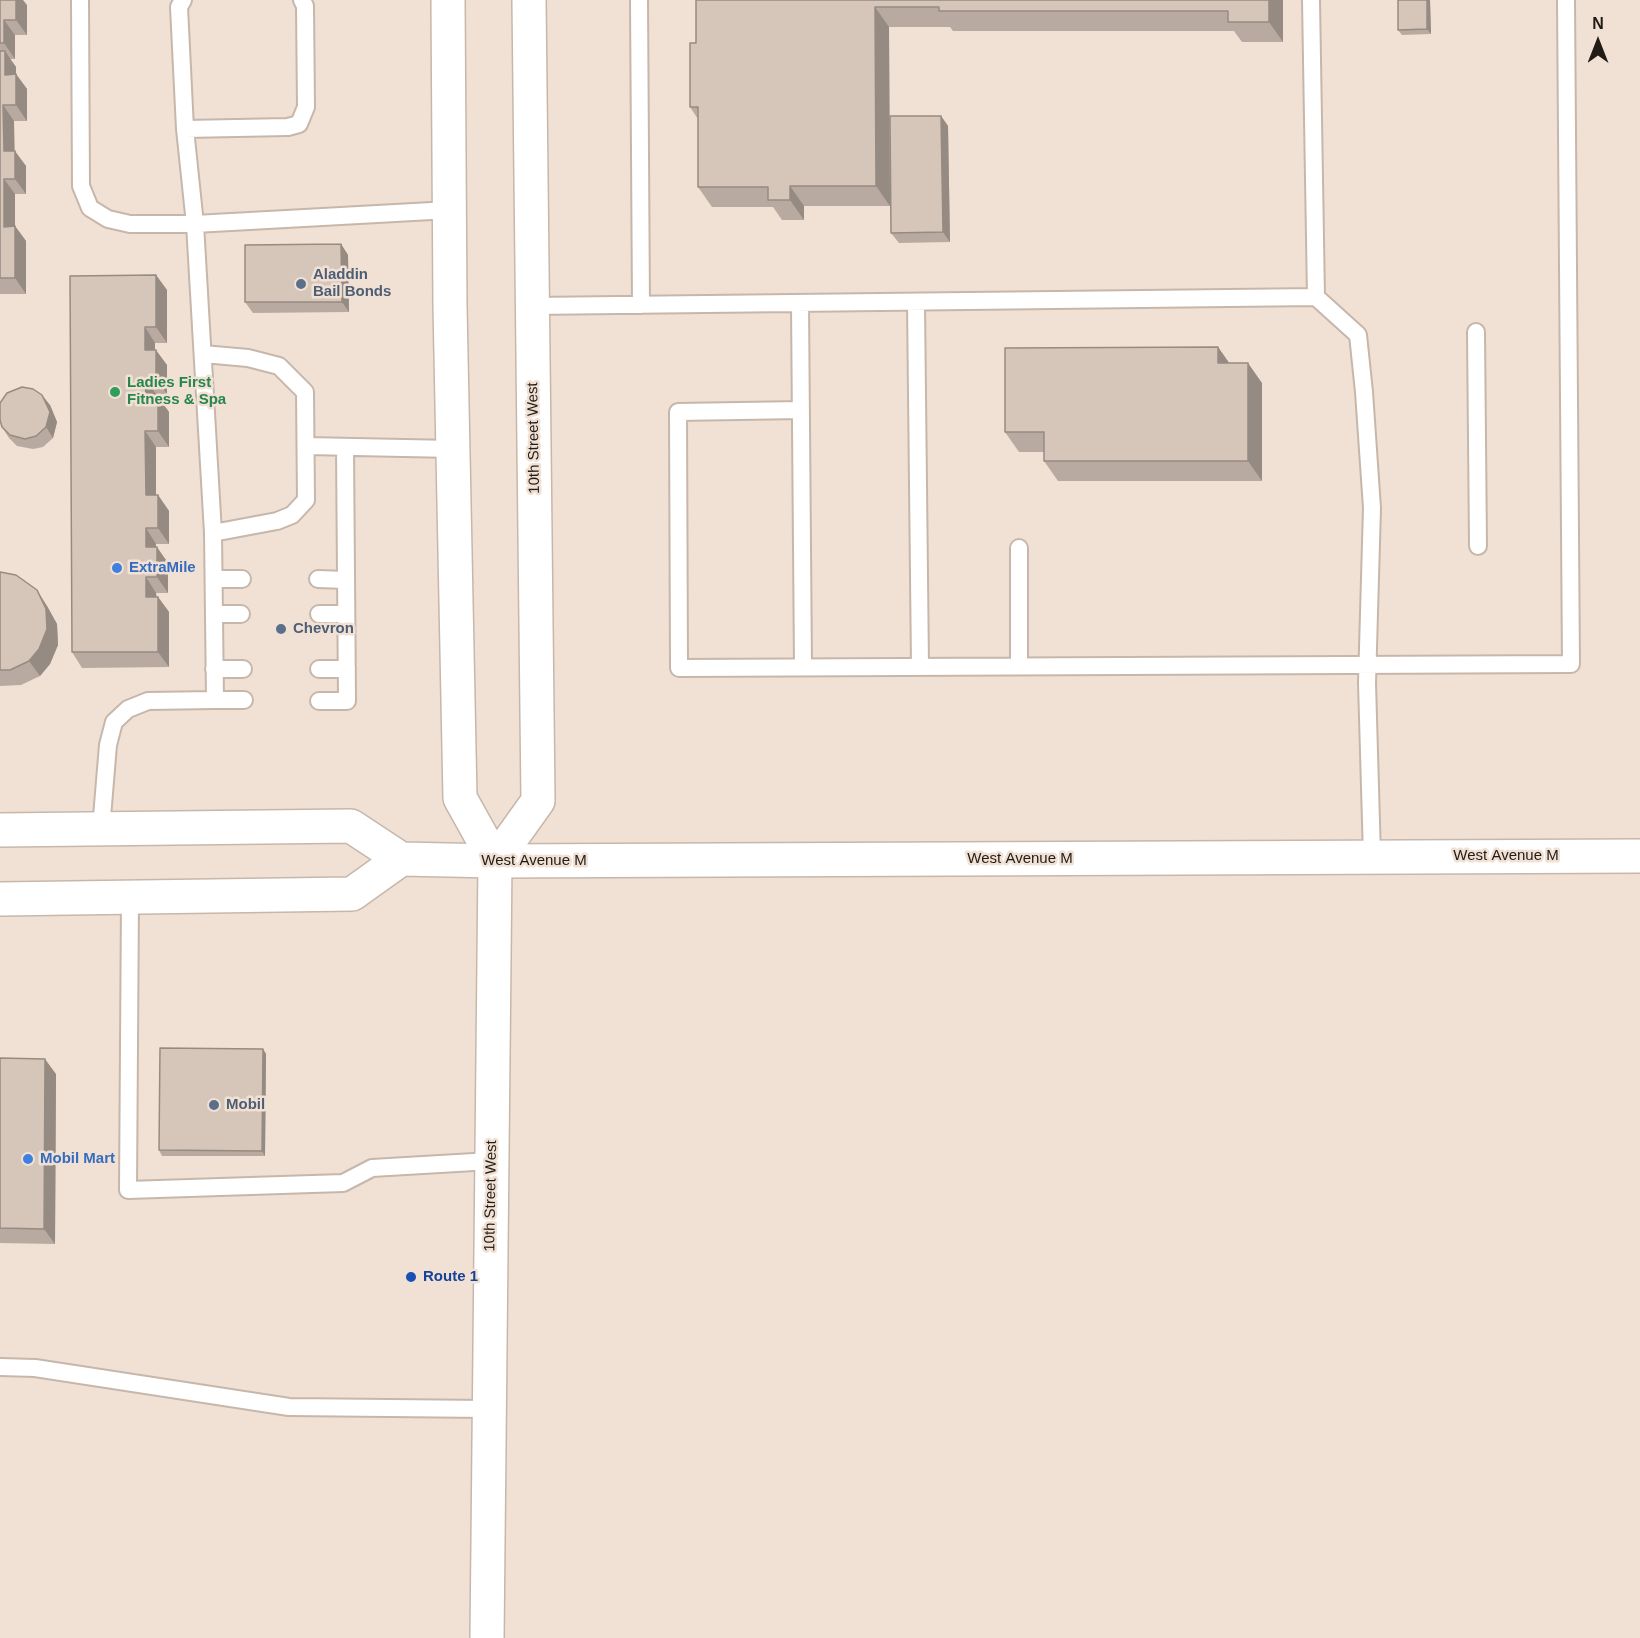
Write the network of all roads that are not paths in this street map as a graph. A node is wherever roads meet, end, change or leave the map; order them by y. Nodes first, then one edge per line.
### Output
1 (80, 0) edge
2 (183, 0) edge
3 (302, 0) edge
4 (448, 0) edge
5 (529, 0) edge
6 (639, 0) edge
7 (1311, 0) edge
8 (1566, 0) edge
9 (185, 129) junction
10 (450, 210) junction
11 (195, 224) junction
12 (1316, 297) junction
13 (916, 303) junction
14 (800, 304) junction
15 (641, 305) junction
16 (532, 306) junction
17 (1476, 332) dead end
18 (202, 354) junction
19 (801, 410) junction
20 (306, 446) junction
21 (345, 447) junction
22 (453, 449) junction
23 (213, 533) junction
24 (1478, 546) dead end
25 (1019, 548) dead end
26 (214, 579) junction
27 (242, 579) dead end
28 (318, 579) dead end
29 (346, 580) junction
30 (214, 614) junction
31 (241, 614) dead end
32 (319, 614) dead end
33 (346, 614) junction
34 (1368, 664) junction
35 (920, 666) junction
36 (1019, 666) junction
37 (803, 667) junction
38 (214, 669) junction
39 (243, 669) dead end
40 (319, 669) dead end
41 (347, 669) junction
42 (215, 700) junction
43 (244, 700) dead end
44 (319, 701) dead end
45 (101, 829) junction
46 (0, 830) edge
47 (1640, 856) edge
48 (1372, 857) junction
49 (401, 860) junction
50 (495, 861) junction
51 (130, 898) junction
52 (0, 899) edge
53 (491, 1161) junction
54 (0, 1367) edge
55 (488, 1409) junction
56 (487, 1638) edge

1 - 11 lane
2 - 9 lane
3 - 9 lane
4 - 10 main road, 10th Street West
5 - 16 main road, 10th Street West
6 - 15 lane
7 - 12 lane
8 - 34 lane
9 - 11 lane
10 - 11 lane
10 - 22 main road, 10th Street West
11 - 18 lane
12 - 13 lane
12 - 34 lane
13 - 14 lane
13 - 35 lane
14 - 15 lane
14 - 19 lane
15 - 16 lane
16 - 50 main road, 10th Street West
17 - 24 lane
18 - 20 lane
18 - 23 lane
19 - 37 lane
19 - 37 lane
20 - 21 lane
20 - 23 lane
21 - 22 lane
21 - 29 lane
22 - 50 main road, 10th Street West
23 - 26 lane
25 - 36 lane
26 - 27 lane
26 - 30 lane
28 - 29 lane
29 - 33 lane
30 - 31 lane
30 - 38 lane
32 - 33 lane
33 - 41 lane
34 - 36 lane
34 - 48 lane
35 - 36 lane
35 - 37 lane
38 - 39 lane
38 - 42 lane
40 - 41 lane
41 - 44 lane
42 - 43 lane
42 - 45 lane
45 - 46 main road
45 - 49 main road
47 - 48 main road, West Avenue M
48 - 50 main road, West Avenue M
49 - 50 main road, West Avenue M
49 - 51 main road
50 - 53 main road, 10th Street West
51 - 52 main road
51 - 53 lane
53 - 55 main road, 10th Street West
54 - 55 lane
55 - 56 main road, 10th Street West

